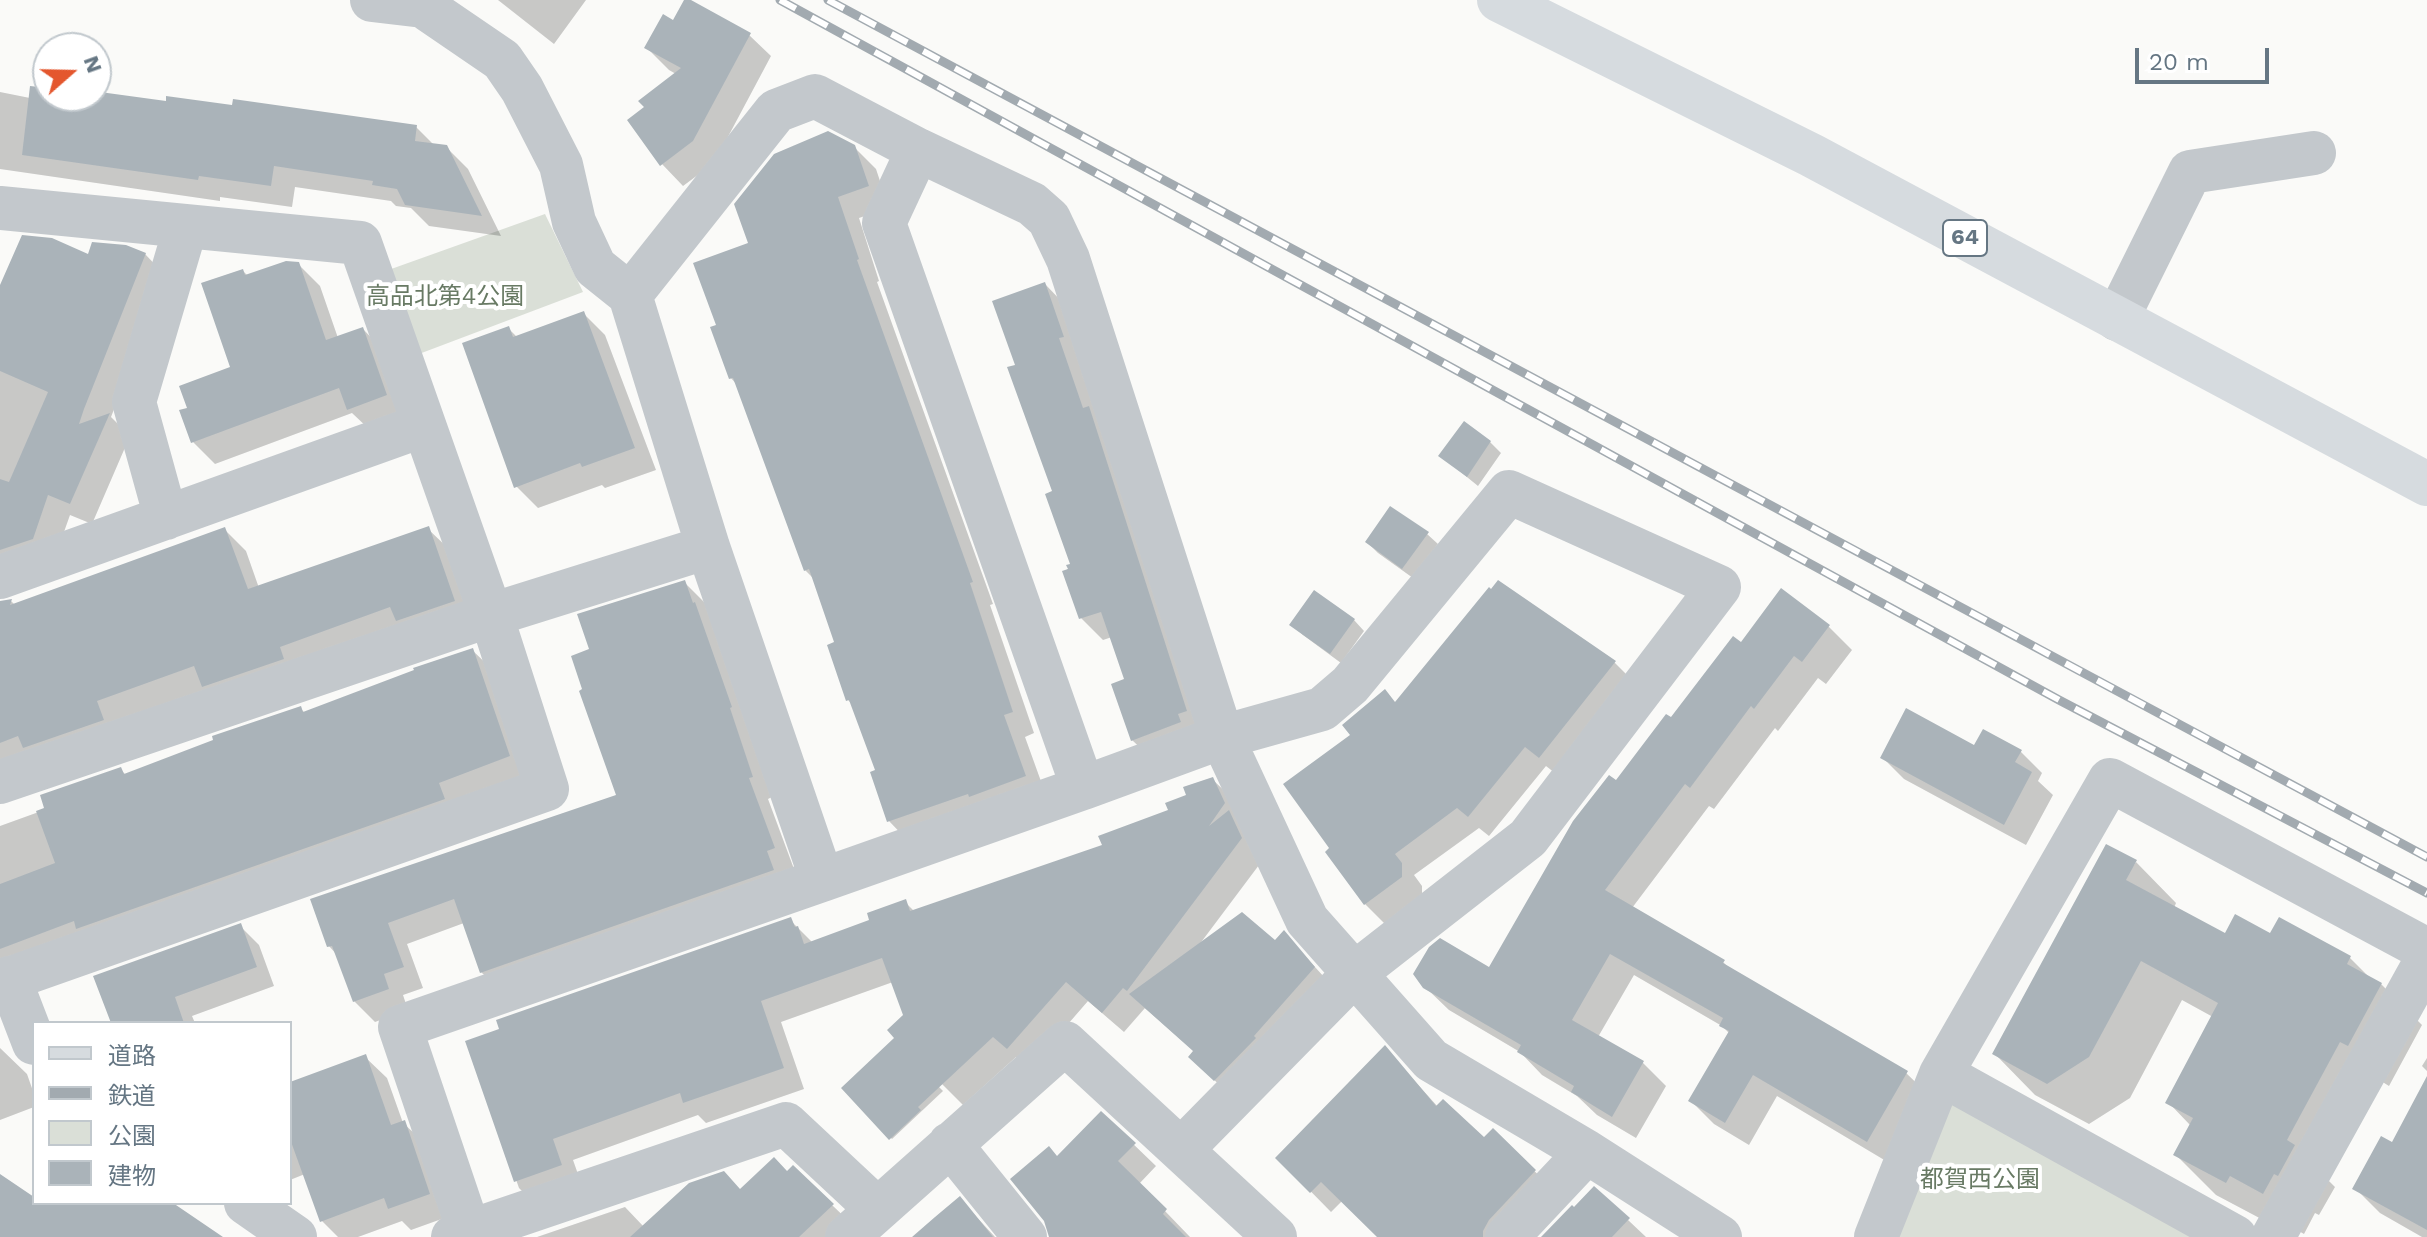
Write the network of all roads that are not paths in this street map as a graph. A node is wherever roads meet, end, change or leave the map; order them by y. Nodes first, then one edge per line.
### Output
1 (372, 0) edge
2 (1499, 0) edge
3 (918, 150) junction
4 (2314, 153) dead end
5 (0, 208) edge
6 (186, 226) junction
7 (630, 295) junction
8 (2117, 319) junction
9 (424, 425) junction
10 (2427, 484) edge
11 (166, 518) junction
12 (708, 547) junction
13 (0, 577) edge
14 (491, 615) junction
15 (1222, 737) junction
16 (0, 782) edge
17 (1083, 788) junction
18 (822, 880) junction
19 (2427, 950) edge
20 (2427, 959) edge
21 (1355, 973) junction
22 (5, 980) edge
23 (32, 1039) edge
24 (1941, 1074) junction
25 (950, 1144) junction
26 (1181, 1150) junction
27 (1587, 1152) junction
28 (249, 1205) edge
29 (862, 1223) edge
30 (461, 1234) edge
31 (295, 1237) edge
32 (1025, 1237) edge
33 (1275, 1237) edge
34 (1507, 1237) edge
35 (1720, 1237) edge
36 (1876, 1237) edge
37 (2235, 1237) edge
38 (2273, 1237) edge

1 - 7 street
2 - 8 main road, 64
3 - 7 street
3 - 15 street
3 - 17 street
4 - 8 street
5 - 6 street
6 - 9 street
6 - 11 street
7 - 12 street
8 - 10 main road, 64
9 - 11 street
9 - 14 street
11 - 13 street
12 - 14 street
12 - 18 street
14 - 16 street
14 - 22 street
15 - 17 street
15 - 21 street
15 - 21 street
17 - 18 street
18 - 30 street
19 - 24 street
20 - 38 street
21 - 26 street
21 - 27 street
22 - 23 street
24 - 36 street
24 - 37 street
25 - 26 street
25 - 29 street
25 - 32 street
26 - 33 street
27 - 34 street
27 - 35 street
28 - 31 street
29 - 30 street

